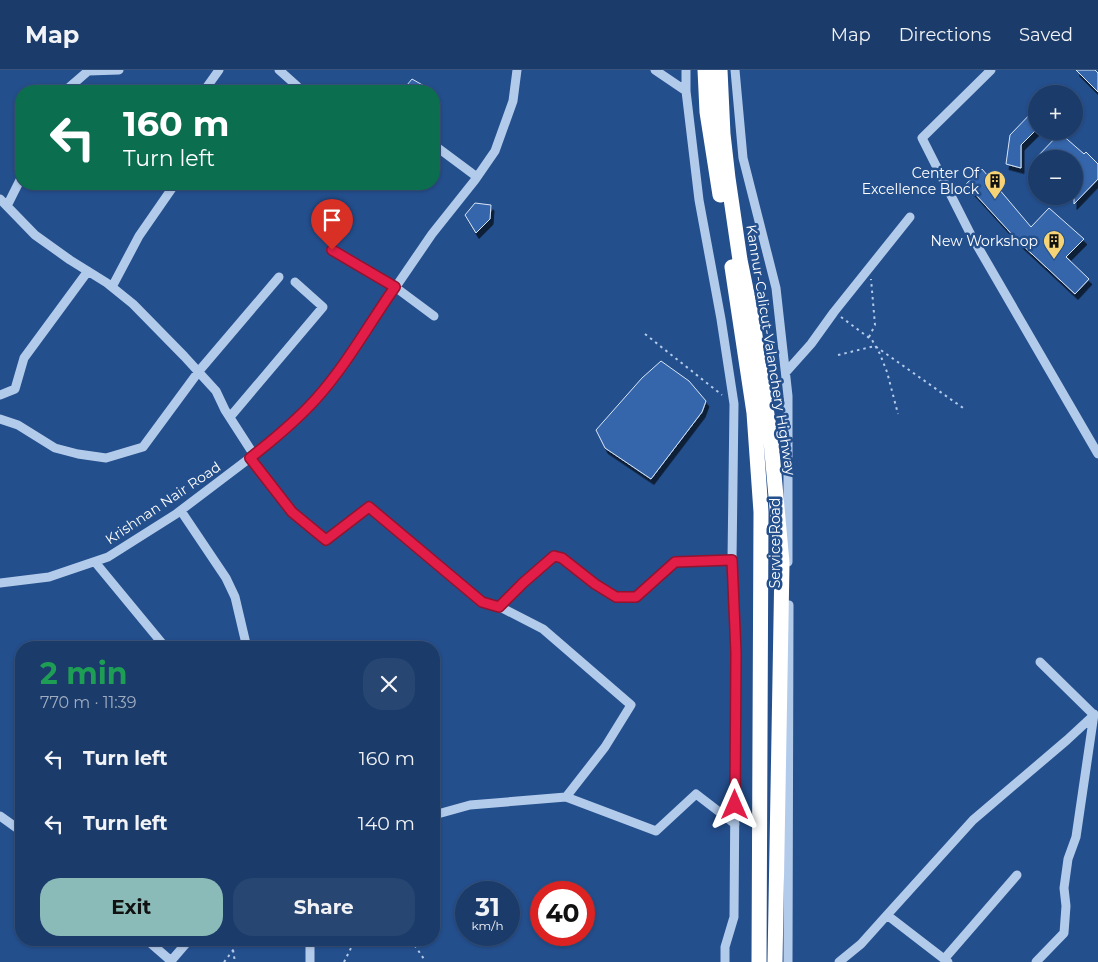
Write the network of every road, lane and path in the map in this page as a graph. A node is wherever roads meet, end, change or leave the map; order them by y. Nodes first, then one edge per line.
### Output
1 (119, 70) edge
2 (219, 70) edge
3 (279, 70) edge
4 (517, 70) edge
5 (655, 70) edge
6 (686, 70) edge
7 (704, 70) edge
8 (720, 70) edge
9 (735, 70) edge
10 (992, 70) edge
11 (71, 85) edge
12 (208, 85) edge
13 (296, 85) edge
14 (686, 91) junction
15 (440, 149) edge
16 (477, 176) junction
17 (15, 190) edge
18 (171, 190) edge
19 (0, 199) edge
20 (7, 206) junction
21 (910, 217) dead end
22 (332, 250) dead end
23 (867, 270) junction
24 (88, 271) junction
25 (279, 277) dead end
26 (295, 282) dead end
27 (112, 287) junction
28 (395, 287) junction
29 (834, 312) junction
30 (434, 316) dead end
31 (645, 334) dead end
32 (869, 338) junction
33 (875, 346) junction
34 (838, 354) dead end
35 (199, 371) junction
36 (786, 372) junction
37 (0, 395) edge
38 (734, 404) junction
39 (966, 410) dead end
40 (898, 414) dead end
41 (0, 418) edge
42 (230, 418) junction
43 (1098, 454) edge
44 (252, 457) junction
45 (181, 511) junction
46 (732, 560) junction
47 (95, 562) junction
48 (0, 583) edge
49 (499, 607) junction
50 (160, 641) edge
51 (245, 641) edge
52 (1040, 662) dead end
53 (1096, 713) edge
54 (566, 797) junction
55 (440, 813) edge
56 (0, 816) edge
57 (735, 824) junction
58 (15, 827) edge
59 (1017, 875) dead end
60 (887, 915) junction
61 (154, 946) edge
62 (184, 946) edge
63 (236, 946) edge
64 (310, 946) edge
65 (352, 946) edge
66 (415, 946) edge
67 (233, 950) junction
68 (424, 959) dead end
69 (946, 960) edge
70 (170, 961) edge
71 (224, 962) edge
72 (235, 962) edge
73 (310, 962) edge
74 (344, 962) edge
75 (725, 962) edge
76 (759, 962) edge
77 (774, 962) edge
78 (788, 962) edge
79 (840, 962) edge
80 (1036, 962) edge

1 - 11 street
2 - 12 street
3 - 13 street
4 - 16 street, Krishnan Nair Road
5 - 14 street
6 - 14 street
7 - 76 highway
8 - 77 highway, Kannur-Calicut-Valanchery Highway
9 - 36 street, Service Road
10 - 43 street
14 - 38 street
15 - 16 street
16 - 28 street, Krishnan Nair Road
17 - 20 street
18 - 27 street
19 - 20 street
20 - 24 street
21 - 23 street
22 - 28 street
23 - 29 street
23 - 32 path
24 - 27 street
24 - 37 street
25 - 35 street
26 - 42 street
27 - 35 street
28 - 30 street
28 - 44 street, Krishnan Nair Road
29 - 32 path
29 - 36 street
31 - 38 path
32 - 33 path
33 - 34 path
33 - 39 path
33 - 40 path
35 - 41 street
35 - 42 street
36 - 78 street, Service Road
38 - 46 street
42 - 44 street
44 - 45 street, Krishnan Nair Road
44 - 49 street
45 - 47 street, Krishnan Nair Road
45 - 51 street
46 - 49 street
46 - 57 street
47 - 48 street, Krishnan Nair Road
47 - 50 street
49 - 54 street
52 - 53 street
53 - 60 street
53 - 80 street
54 - 55 street
54 - 57 street
56 - 58 street
57 - 75 street
59 - 69 street
60 - 69 street
60 - 79 street
61 - 70 street
62 - 70 street
63 - 67 path
64 - 73 street
65 - 74 path
66 - 68 path
67 - 71 path
67 - 72 path

